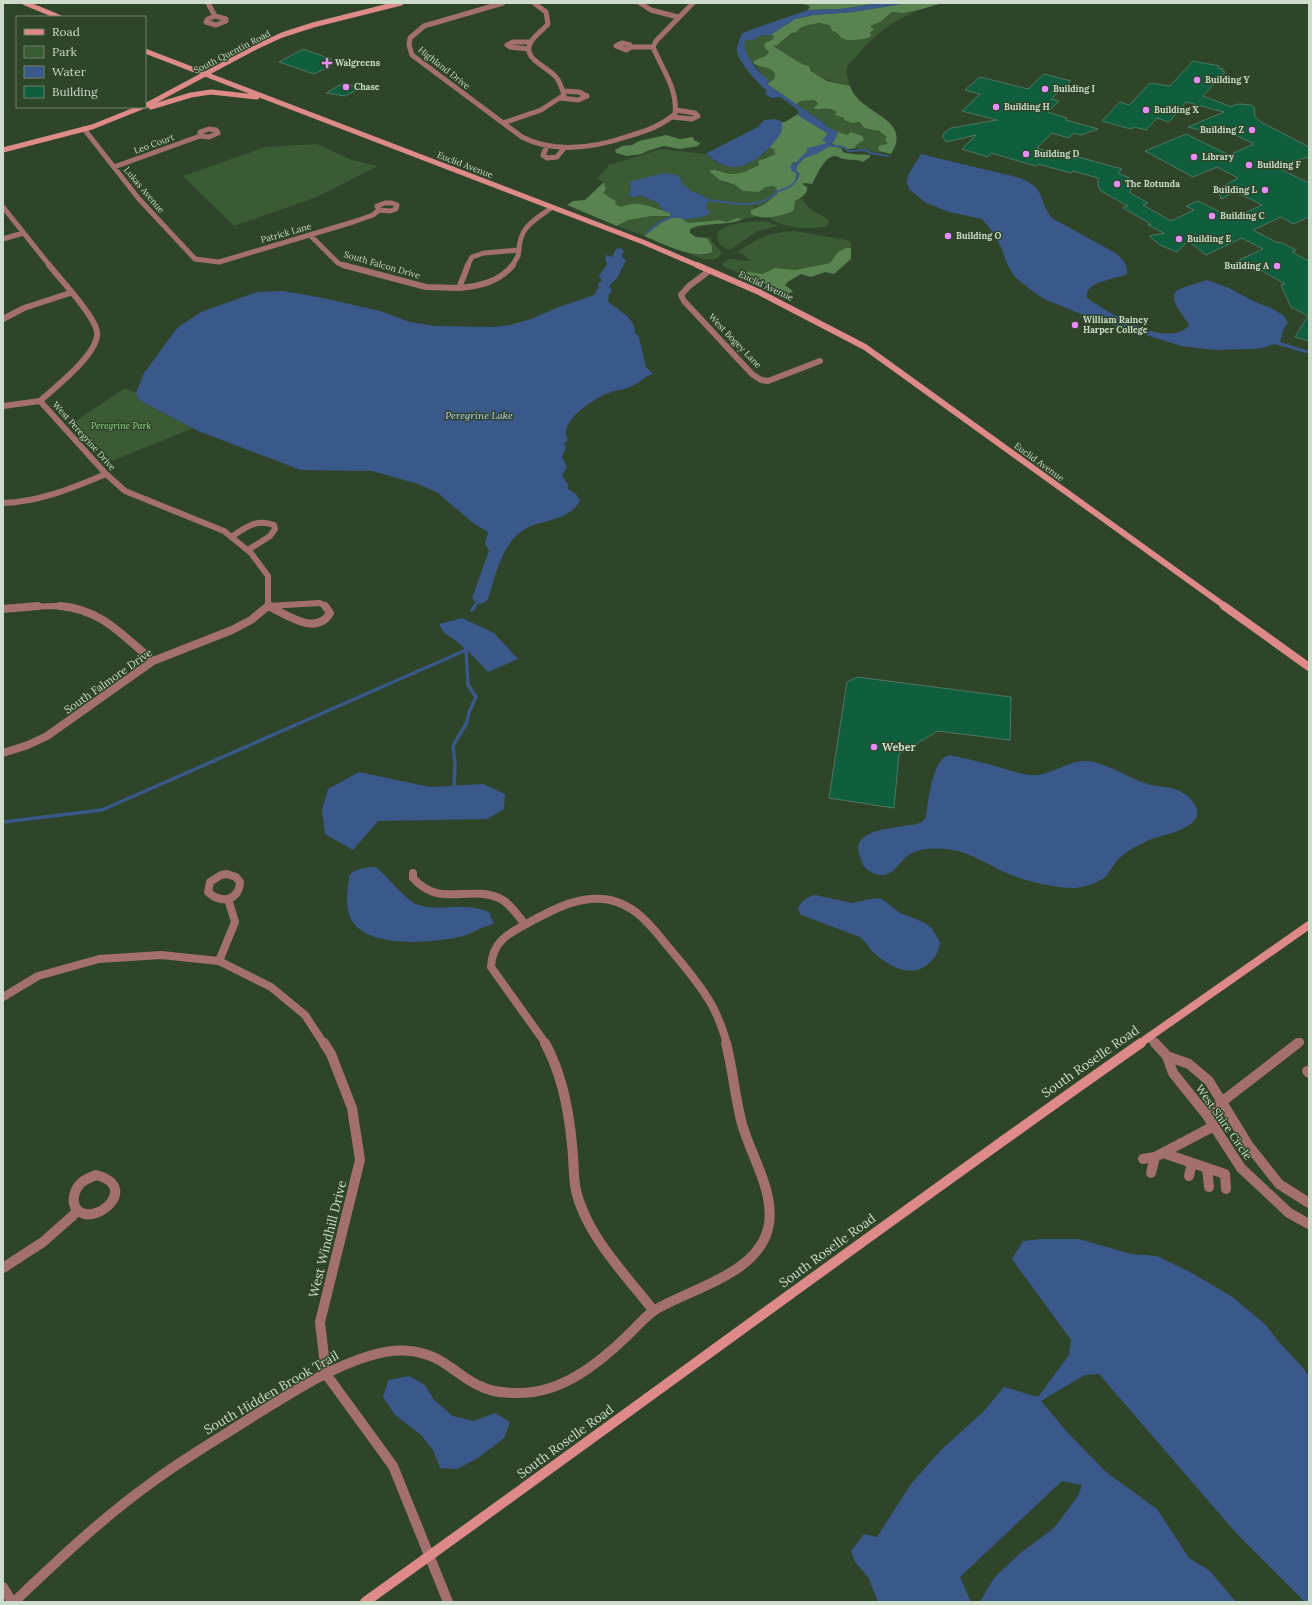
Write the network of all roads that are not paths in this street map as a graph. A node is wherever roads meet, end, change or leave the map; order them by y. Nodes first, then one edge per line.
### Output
1 (25, 3) edge
2 (208, 3) edge
3 (401, 3) edge
4 (503, 3) edge
5 (534, 3) edge
6 (640, 3) edge
7 (693, 3) edge
8 (57, 16) edge
9 (215, 16) dead end
10 (678, 17) junction
11 (530, 42) junction
12 (631, 47) dead end
13 (653, 47) junction
14 (528, 49) junction
15 (146, 51) edge
16 (205, 74) junction
17 (563, 91) junction
18 (560, 98) junction
19 (269, 99) junction
20 (146, 105) edge
21 (140, 108) edge
22 (676, 110) junction
23 (133, 112) junction
24 (672, 117) junction
25 (503, 123) junction
26 (84, 129) junction
27 (200, 136) dead end
28 (547, 146) junction
29 (564, 148) junction
30 (3, 150) edge
31 (114, 167) junction
32 (3, 207) edge
33 (551, 208) junction
34 (379, 210) dead end
35 (23, 233) junction
36 (311, 236) junction
37 (3, 239) edge
38 (519, 250) junction
39 (195, 259) joint
40 (709, 271) junction
41 (459, 288) junction
42 (70, 293) junction
43 (3, 318) edge
44 (820, 361) dead end
45 (40, 401) junction
46 (3, 406) edge
47 (106, 474) junction
48 (3, 502) edge
49 (231, 537) junction
50 (248, 550) junction
51 (268, 606) junction
52 (3, 609) edge
53 (153, 661) junction
54 (1309, 667) edge
55 (3, 753) edge
56 (413, 873) dead end
57 (228, 899) dead end
58 (525, 924) junction
59 (1309, 925) edge
60 (219, 960) junction
61 (3, 997) edge
62 (1149, 1037) junction
63 (1300, 1042) dead end
64 (1167, 1056) junction
65 (1222, 1101) junction
66 (1206, 1114) junction
67 (1214, 1126) junction
68 (1159, 1155) junction
69 (1142, 1159) dead end
70 (1192, 1163) junction
71 (1207, 1168) junction
72 (1151, 1173) dead end
73 (1188, 1176) dead end
74 (1209, 1187) dead end
75 (1226, 1189) dead end
76 (1309, 1203) edge
77 (78, 1211) junction
78 (1309, 1224) edge
79 (3, 1268) edge
80 (653, 1310) junction
81 (326, 1374) junction
82 (429, 1556) junction
83 (3, 1587) edge
84 (13, 1602) edge
85 (365, 1602) edge
86 (448, 1602) edge

1 - 8 main road
2 - 9 street
3 - 16 main road, South Quentin Road
4 - 25 street, Highland Drive
5 - 11 street
6 - 10 street
7 - 10 street
10 - 13 street
11 - 14 street
11 - 14 street
12 - 13 street
13 - 22 street
14 - 17 street
15 - 16 main road, Euclid Avenue
16 - 19 main road, Euclid Avenue
16 - 20 main road, South Quentin Road
17 - 18 street
17 - 18 street
18 - 25 street
19 - 23 main road
19 - 33 main road, Euclid Avenue
21 - 23 main road, South Quentin Road
22 - 24 street
22 - 24 street
23 - 26 main road, South Quentin Road
24 - 29 street, Highland Drive
25 - 28 street, Highland Drive
26 - 30 main road, South Quentin Road
26 - 31 street, Lukas Avenue
27 - 31 street, Leo Court
28 - 29 street, Highland Drive
28 - 29 street
31 - 39 street, Lukas Avenue
32 - 35 street, West Peregrine Drive
33 - 38 street, South Falcon Drive
33 - 40 main road, Euclid Avenue
34 - 36 street, Patrick Lane
35 - 37 street
35 - 42 street, West Peregrine Drive
36 - 39 street, Patrick Lane
36 - 41 street, South Falcon Drive
38 - 41 street, South Falcon Drive
38 - 41 street
40 - 44 street, West Bogey Lane
40 - 54 main road, Euclid Avenue
42 - 43 street
42 - 45 street, West Peregrine Drive
45 - 46 street
45 - 47 street, West Peregrine Drive
47 - 48 street
47 - 49 street, West Peregrine Drive
49 - 50 street, West Peregrine Drive
49 - 50 street
50 - 51 street, West Peregrine Drive
51 - 51 street
51 - 53 street, South Falmore Drive
52 - 53 street
53 - 55 street, South Falmore Drive
56 - 58 street
57 - 60 street
58 - 80 street, South Hidden Brook Trail
58 - 80 street, South Hidden Brook Trail
59 - 62 main road, South Roselle Road
60 - 61 street
60 - 81 street, West Windhill Drive
62 - 64 street, West Shire Circle
62 - 82 main road, South Roselle Road
63 - 65 street
64 - 65 street, West Shire Circle
64 - 66 street, West Shire Circle
65 - 66 street
65 - 76 street, West Shire Circle
66 - 67 street, West Shire Circle
67 - 68 street
67 - 78 street, West Shire Circle
68 - 69 street
68 - 70 street
68 - 72 street
70 - 71 street
70 - 73 street
71 - 74 street
71 - 75 street
77 - 77 street
77 - 79 street
80 - 81 street, South Hidden Brook Trail
81 - 82 street, West Windhill Drive
81 - 84 street, South Hidden Brook Trail
82 - 85 main road, South Roselle Road
82 - 86 street, West Windhill Drive
83 - 84 street

